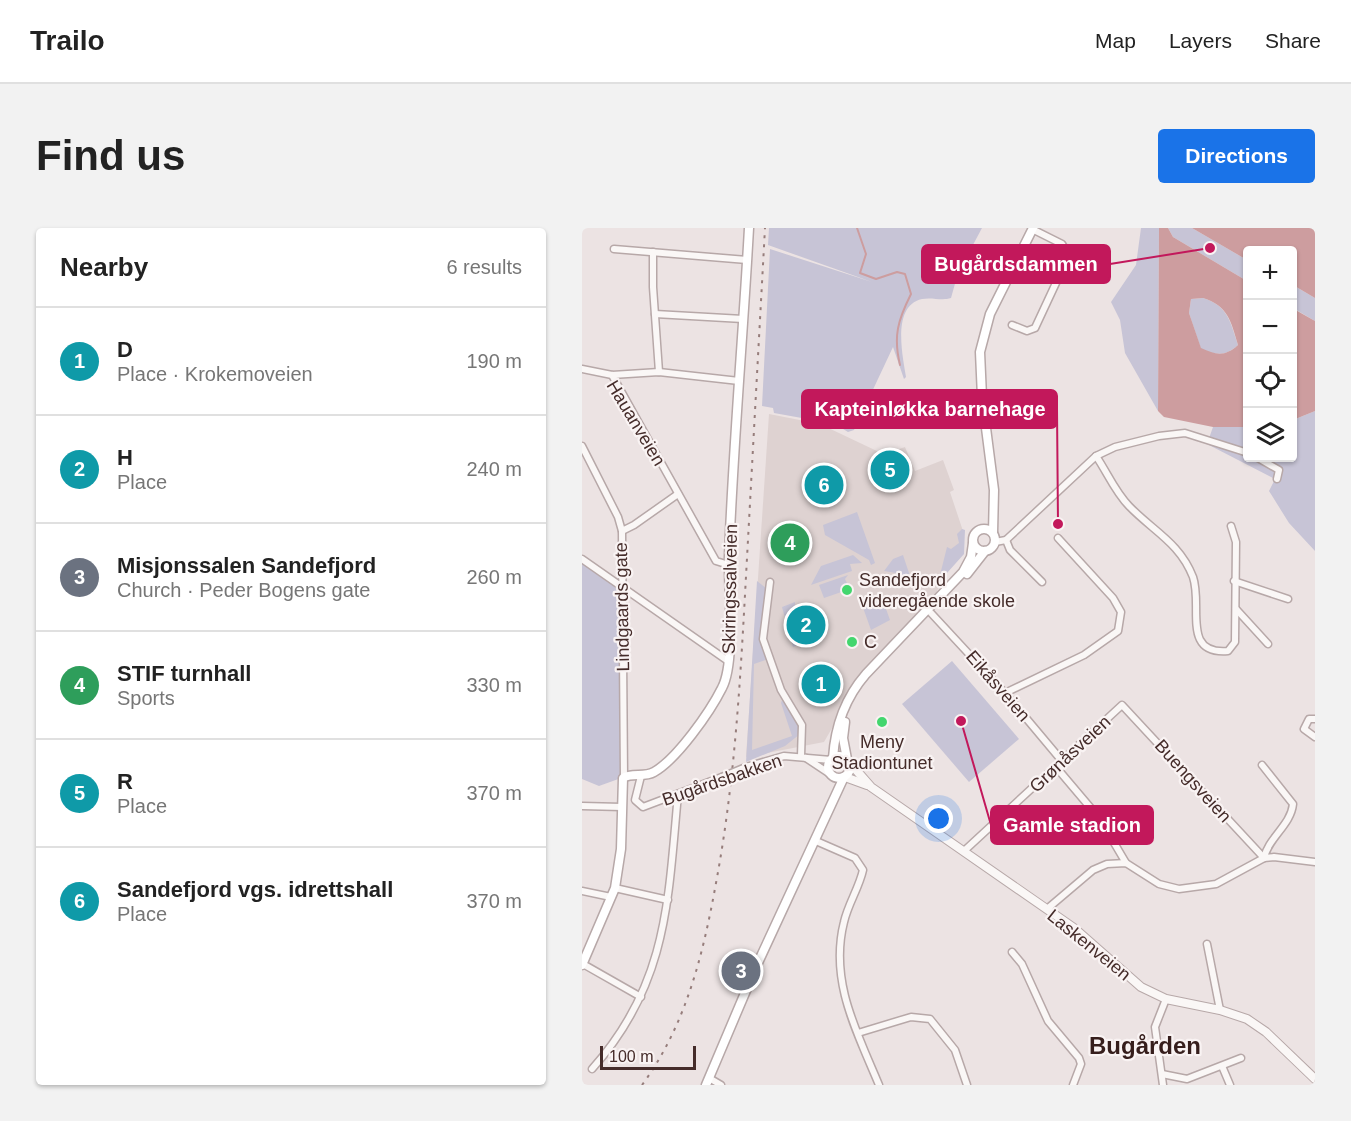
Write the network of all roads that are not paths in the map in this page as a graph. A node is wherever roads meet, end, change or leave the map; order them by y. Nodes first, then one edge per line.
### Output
1 (749, 228) edge
2 (1033, 228) edge
3 (614, 249) dead end
4 (653, 252) junction
5 (747, 260) junction
6 (655, 314) junction
7 (743, 320) junction
8 (1012, 325) dead end
9 (582, 369) edge
10 (659, 372) junction
11 (612, 375) junction
12 (740, 381) junction
13 (582, 446) edge
14 (1243, 451) edge
15 (1096, 456) junction
16 (585, 459) edge
17 (1265, 462) edge
18 (1277, 480) dead end
19 (994, 490) junction
20 (678, 494) junction
21 (1231, 526) dead end
22 (622, 531) junction
23 (978, 531) junction
24 (994, 538) junction
25 (1058, 538) dead end
26 (1006, 540) junction
27 (973, 543) junction
28 (985, 551) junction
29 (582, 559) edge
30 (729, 565) junction
31 (1234, 581) junction
32 (770, 582) dead end
33 (1042, 582) dead end
34 (623, 588) junction
35 (1288, 599) dead end
36 (1235, 609) junction
37 (931, 614) junction
38 (1268, 644) dead end
39 (728, 661) junction
40 (1005, 693) junction
41 (1122, 705) joint
42 (1315, 718) edge
43 (1315, 737) edge
44 (802, 756) junction
45 (832, 759) junction
46 (849, 761) junction
47 (1062, 761) junction
48 (1262, 765) dead end
49 (1056, 767) junction
50 (831, 774) junction
51 (640, 776) junction
52 (624, 777) junction
53 (845, 777) junction
54 (871, 787) junction
55 (678, 794) junction
56 (582, 806) edge
57 (622, 807) junction
58 (829, 808) junction
59 (816, 841) junction
60 (964, 851) junction
61 (1264, 858) junction
62 (1315, 862) edge
63 (1126, 863) junction
64 (615, 888) junction
65 (582, 891) edge
66 (611, 897) junction
67 (668, 900) junction
68 (1047, 909) junction
69 (1207, 944) dead end
70 (1012, 952) dead end
71 (582, 964) edge
72 (641, 997) junction
73 (1166, 999) junction
74 (1220, 1010) junction
75 (858, 1033) junction
76 (1241, 1058) dead end
77 (1222, 1066) junction
78 (592, 1068) dead end
79 (1162, 1074) junction
80 (1315, 1079) edge
81 (707, 1081) edge
82 (721, 1085) edge
83 (879, 1085) edge
84 (967, 1085) edge
85 (1073, 1085) edge
86 (1163, 1085) edge
87 (1230, 1085) edge

1 - 5 main road, Skiringssalveien
2 - 8 street
2 - 19 main road
3 - 4 street
4 - 5 street
4 - 6 street
5 - 7 main road, Skiringssalveien
6 - 7 street
6 - 10 street
7 - 12 main road, Skiringssalveien
9 - 11 street, Hauanveien
10 - 11 street
10 - 12 street
11 - 20 street, Hauanveien
12 - 30 main road, Skiringssalveien
13 - 16 street, Lindgaards gate
14 - 15 street
15 - 26 street
15 - 36 street
16 - 22 street, Lindgaards gate
17 - 18 street
19 - 23 main road
19 - 24 main road
20 - 22 street
20 - 30 street, Hauanveien
21 - 31 street
22 - 34 street, Lindgaards gate
23 - 24 main road
23 - 27 main road
24 - 26 street
24 - 28 main road
25 - 40 street
26 - 33 street
27 - 28 main road
27 - 45 main road
28 - 37 main road
29 - 34 street
30 - 39 main road, Skiringssalveien
31 - 35 street
31 - 36 street
32 - 44 street
34 - 39 street
34 - 52 street, Lindgaards gate
36 - 38 street
37 - 40 street, Eikåsveien
37 - 46 main road
39 - 51 main road, Skiringssalveien
40 - 47 street, Eikåsveien
41 - 47 street, Grønåsveien
41 - 61 street, Buengsveien
42 - 43 street
44 - 45 street, Bugårdsbakken
44 - 50 street, Bugårdsbakken
44 - 55 street, Bugårdsbakken, bridge
45 - 46 main road
45 - 50 main road
46 - 53 main road
46 - 54 street, Laskenveien
47 - 49 street, Grønåsveien
48 - 61 street
49 - 60 street, Grønåsveien
49 - 63 street
50 - 53 main road
50 - 58 main road
51 - 52 main road, Skiringssalveien
51 - 55 street, Bugårdsbakken
52 - 57 main road
53 - 54 street, Laskenveien
53 - 58 main road
54 - 60 street, Laskenveien
55 - 67 street
56 - 57 street
57 - 64 main road
58 - 59 main road
59 - 75 street
59 - 81 main road
60 - 68 street, Laskenveien
61 - 62 street
61 - 63 street
63 - 68 street
64 - 66 main road
64 - 67 street
65 - 66 street
66 - 71 main road
67 - 72 street
68 - 73 street, Laskenveien
69 - 74 street
70 - 85 street
71 - 72 street
72 - 78 street
73 - 74 street, Laskenveien
73 - 79 street
74 - 80 street, Laskenveien
75 - 83 street
75 - 84 street
76 - 77 street
77 - 79 street
77 - 87 street
79 - 86 street
81 - 82 street

